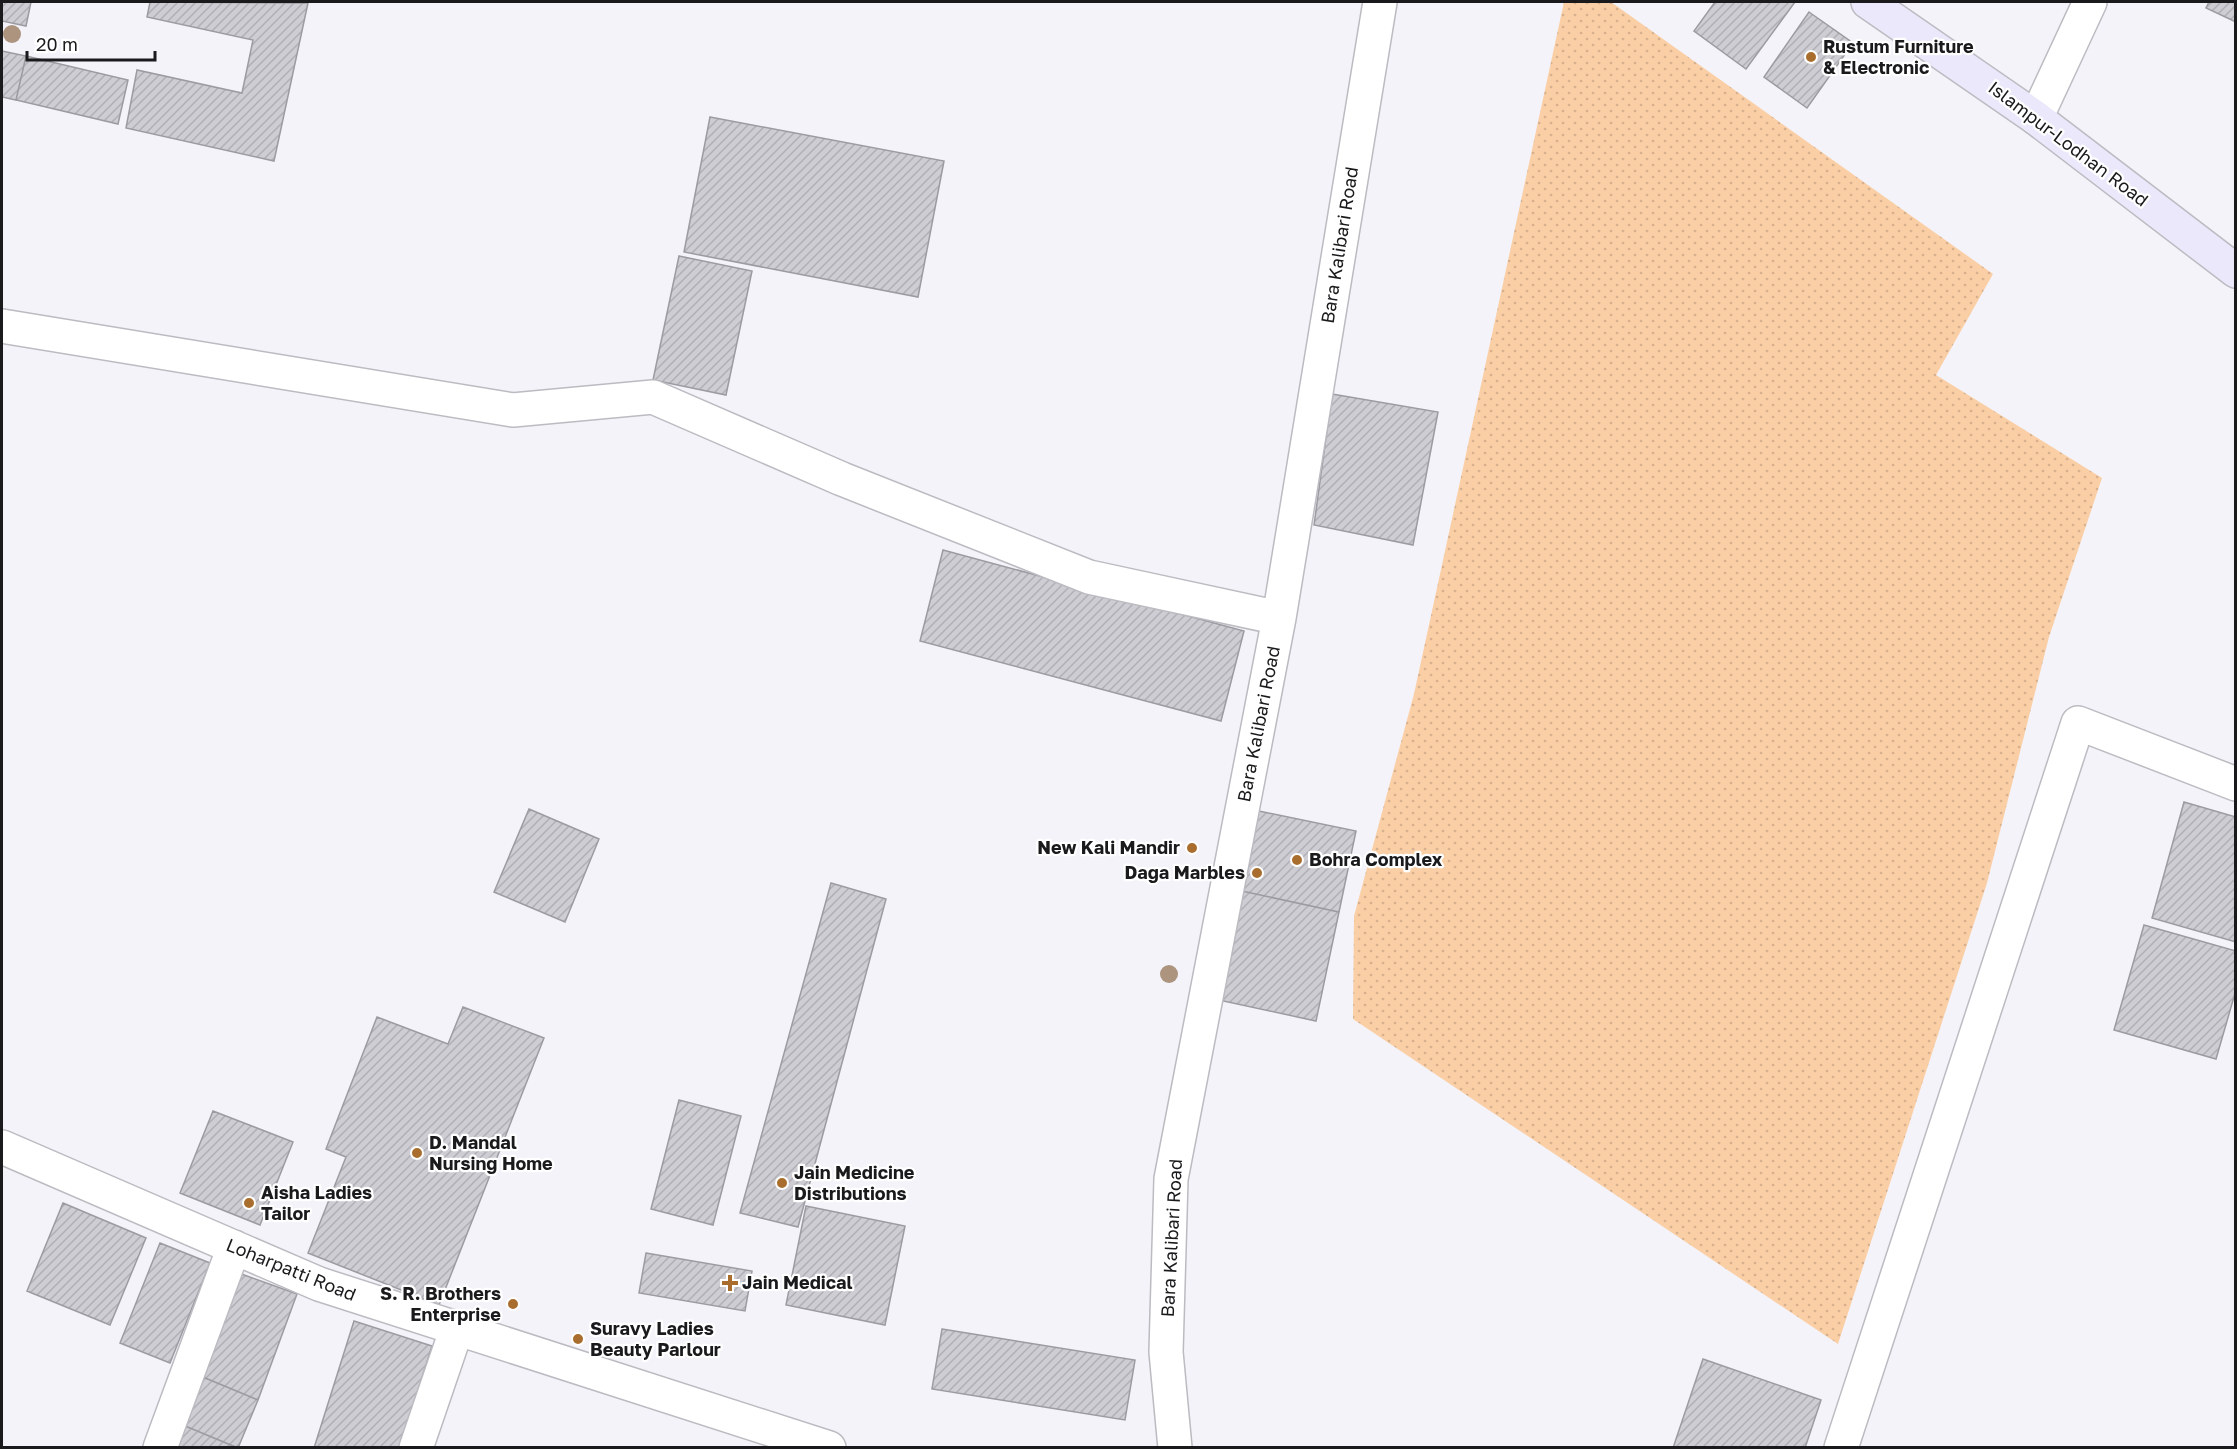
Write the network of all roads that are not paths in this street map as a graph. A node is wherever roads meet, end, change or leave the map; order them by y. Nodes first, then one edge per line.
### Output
1 (1380, 2) edge
2 (1868, 2) edge
3 (2090, 2) edge
4 (2036, 118) junction
5 (2235, 271) edge
6 (2, 326) edge
7 (1279, 618) junction
8 (2235, 784) edge
9 (2, 1148) edge
10 (234, 1247) junction
11 (457, 1328) junction
12 (160, 1448) edge
13 (416, 1448) edge
14 (829, 1448) edge
15 (1175, 1448) edge
16 (1841, 1448) edge

1 - 7 street, Bara Kalibari Road
2 - 4 main road, Islampur-Lodhan Road
3 - 4 street
4 - 5 main road, Islampur-Lodhan Road
6 - 7 street
7 - 15 street, Bara Kalibari Road
8 - 16 street
9 - 10 street, Loharpatti Road
10 - 11 street, Loharpatti Road
10 - 12 street
11 - 13 street
11 - 14 street, Loharpatti Road

